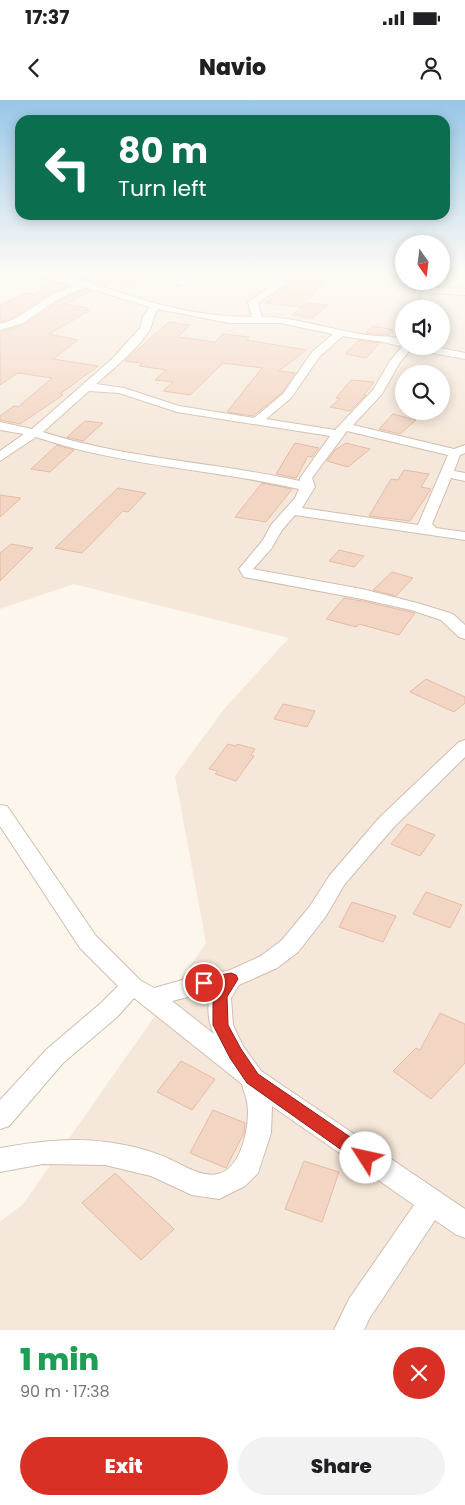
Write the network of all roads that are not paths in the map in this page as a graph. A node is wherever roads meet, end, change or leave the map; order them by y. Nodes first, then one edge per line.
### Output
1 (146, 327) edge
2 (315, 327) edge
3 (342, 333) junction
4 (395, 337) edge
5 (391, 339) junction
6 (395, 341) edge
7 (450, 353) edge
8 (400, 355) edge
9 (465, 356) edge
10 (87, 387) junction
11 (257, 421) junction
12 (0, 426) edge
13 (342, 430) junction
14 (35, 433) junction
15 (460, 451) edge
16 (0, 457) edge
17 (446, 473) junction
18 (465, 476) edge
19 (308, 487) junction
20 (294, 511) junction
21 (431, 530) junction
22 (465, 536) edge
23 (465, 634) edge
24 (465, 746) edge
25 (0, 810) edge
26 (231, 979) junction
27 (142, 992) junction
28 (252, 1078) junction
29 (0, 1118) edge
30 (0, 1160) edge
31 (431, 1203) junction
32 (465, 1224) edge
33 (349, 1330) edge

1 - 10 street
2 - 3 street
3 - 5 street
3 - 11 street
4 - 5 street
5 - 6 street
7 - 9 street
8 - 13 street
10 - 11 street
10 - 14 street
11 - 13 street
12 - 14 street
13 - 15 street
13 - 19 street
14 - 16 street
14 - 19 street
15 - 17 street
17 - 18 street
17 - 21 street
19 - 20 street
20 - 21 street
20 - 23 street
21 - 22 street
24 - 26 street
25 - 27 street
26 - 27 street
26 - 28 street
27 - 28 street
27 - 29 street
28 - 30 street
28 - 31 street
31 - 32 street
31 - 33 street

